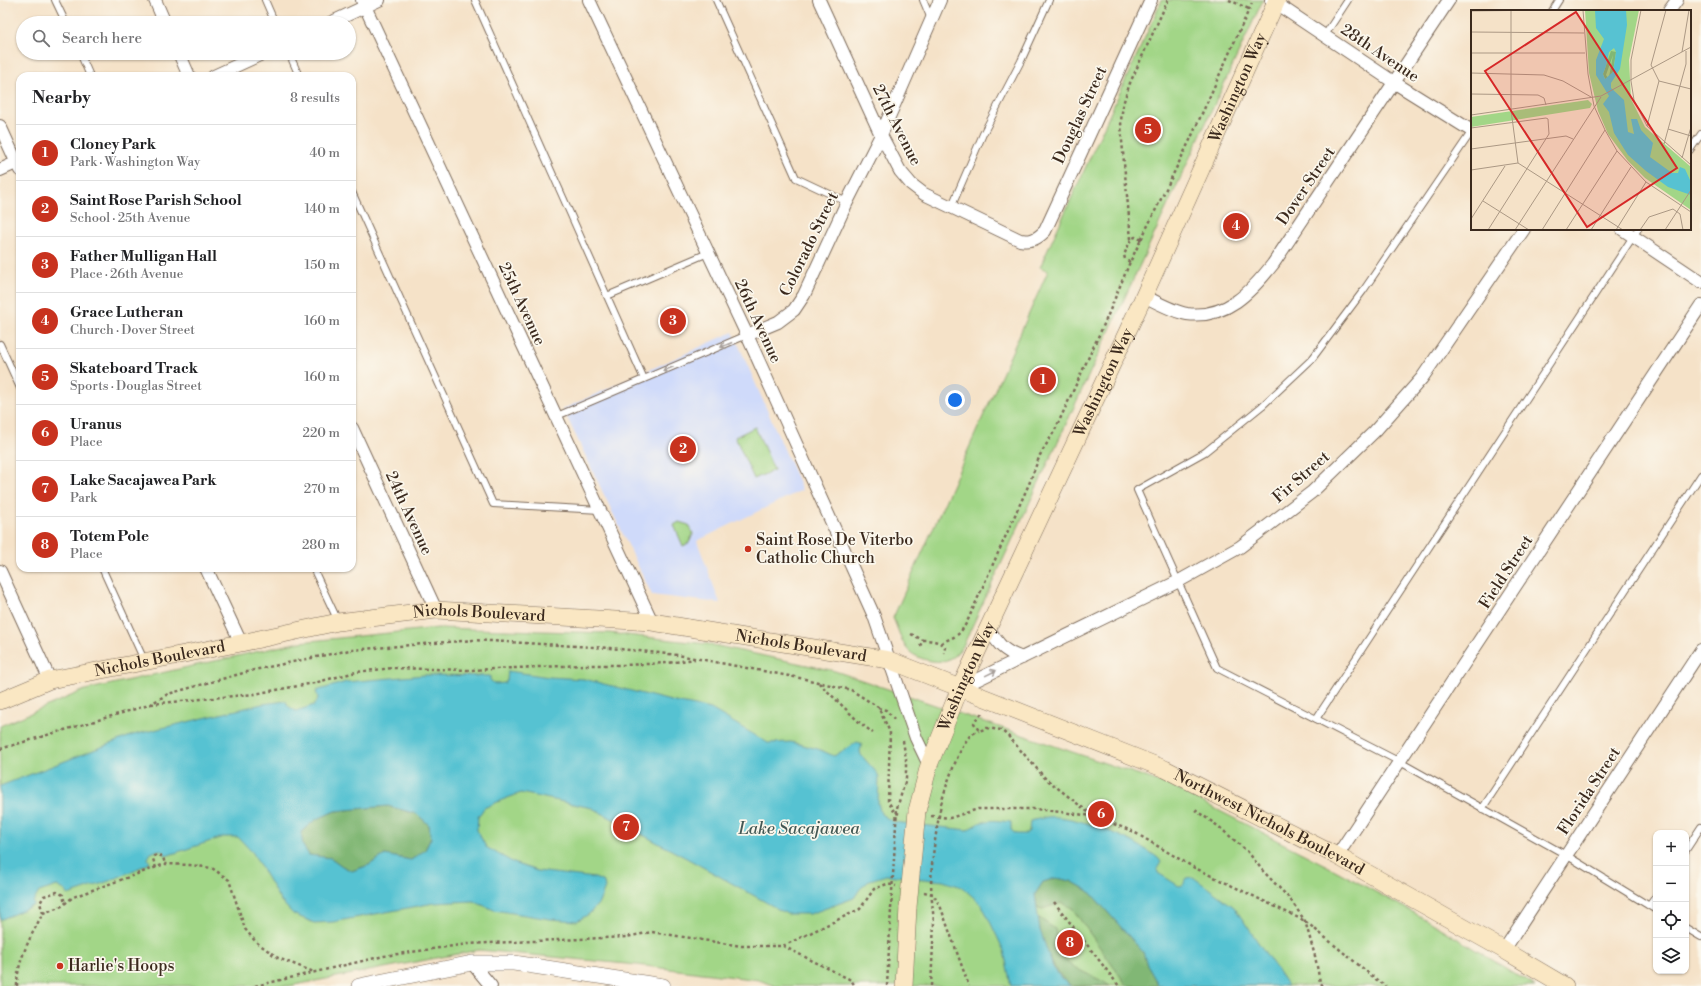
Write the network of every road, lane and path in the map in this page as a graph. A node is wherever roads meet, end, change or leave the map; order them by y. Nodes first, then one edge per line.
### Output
1 (55, 0) edge
2 (155, 0) edge
3 (265, 0) edge
4 (379, 0) edge
5 (476, 0) edge
6 (589, 0) edge
7 (716, 0) edge
8 (819, 0) edge
9 (923, 0) edge
10 (940, 0) edge
11 (1048, 0) edge
12 (1151, 0) edge
13 (1168, 0) edge
14 (1229, 0) edge
15 (1348, 0) edge
16 (1449, 0) edge
17 (1559, 0) edge
18 (1677, 0) edge
19 (1275, 1) edge
20 (1252, 3) dead end
21 (363, 4) edge
22 (1249, 9) junction
23 (1553, 10) edge
24 (1670, 10) edge
25 (63, 16) edge
26 (163, 16) edge
27 (272, 16) edge
28 (342, 16) edge
29 (931, 19) junction
30 (1325, 35) junction
31 (83, 60) edge
32 (182, 60) edge
33 (249, 60) edge
34 (292, 60) edge
35 (88, 72) edge
36 (187, 72) edge
37 (223, 72) edge
38 (297, 72) edge
39 (1395, 82) junction
40 (0, 126) edge
41 (1471, 130) edge
42 (1471, 132) edge
43 (1701, 134) edge
44 (881, 135) junction
45 (1691, 149) edge
46 (16, 158) edge
47 (16, 165) edge
48 (0, 170) edge
49 (356, 201) edge
50 (847, 202) junction
51 (951, 208) junction
52 (1523, 230) edge
53 (1626, 230) edge
54 (1636, 233) edge
55 (1131, 239) junction
56 (1034, 240) joint
57 (1142, 240) junction
58 (708, 253) junction
59 (1130, 262) junction
60 (1701, 282) edge
61 (607, 296) junction
62 (1144, 296) junction
63 (1701, 304) edge
64 (748, 336) junction
65 (0, 344) edge
66 (16, 379) edge
67 (644, 379) junction
68 (557, 416) junction
69 (356, 437) edge
70 (1701, 475) edge
71 (600, 510) junction
72 (0, 571) edge
73 (104, 572) edge
74 (208, 572) edge
75 (315, 572) edge
76 (1179, 581) junction
77 (436, 610) junction
78 (338, 622) junction
79 (652, 622) junction
80 (988, 628) junction
81 (911, 634) dead end
82 (923, 640) junction
83 (241, 643) junction
84 (941, 643) junction
85 (920, 646) dead end
86 (1701, 650) edge
87 (944, 653) dead end
88 (698, 658) junction
89 (1022, 658) junction
90 (888, 660) junction
91 (145, 661) junction
92 (50, 680) junction
93 (818, 682) junction
94 (960, 688) junction
95 (992, 700) junction
96 (0, 701) edge
97 (149, 704) junction
98 (878, 708) junction
99 (1316, 719) junction
100 (898, 726) dead end
101 (979, 731) junction
102 (873, 733) dead end
103 (902, 738) dead end
104 (0, 749) edge
105 (1400, 762) junction
106 (929, 765) junction
107 (1482, 809) junction
108 (1195, 810) dead end
109 (895, 813) dead end
110 (1093, 816) junction
111 (950, 818) dead end
112 (1701, 827) edge
113 (1689, 845) edge
114 (1566, 855) junction
115 (1337, 856) junction
116 (165, 864) junction
117 (156, 868) junction
118 (902, 888) dead end
119 (918, 891) dead end
120 (1653, 900) edge
121 (1054, 902) dead end
122 (65, 904) junction
123 (1649, 906) junction
124 (1653, 908) edge
125 (43, 913) junction
126 (1305, 921) junction
127 (1689, 930) edge
128 (1701, 937) edge
129 (783, 946) junction
130 (1504, 950) junction
131 (472, 963) junction
132 (314, 972) junction
133 (16, 986) edge
134 (255, 986) edge
135 (359, 986) edge
136 (491, 986) edge
137 (663, 986) edge
138 (855, 986) edge
139 (887, 986) edge
140 (904, 986) edge
141 (931, 986) edge
142 (968, 986) edge
143 (1119, 986) edge
144 (1323, 986) edge
145 (1386, 986) edge
146 (1565, 986) edge

1 - 25 lane
2 - 26 street
3 - 27 lane
4 - 21 street
5 - 61 lane
6 - 58 street, 26th Avenue
7 - 50 lane
8 - 44 street, 27th Avenue
9 - 29 lane
10 - 29 street, Colorado Street
11 - 51 lane
12 - 56 street, Douglas Street
13 - 55 path
14 - 22 path
15 - 30 lane
16 - 39 street, Dover Street
17 - 23 lane
18 - 24 street
19 - 30 street, 28th Avenue
19 - 62 main road, Washington Way
20 - 22 path
21 - 28 street
21 - 68 street, 25th Avenue
22 - 57 path
29 - 44 street, Colorado Street
30 - 39 street, 28th Avenue
31 - 35 lane
32 - 36 street
33 - 37 street
34 - 38 lane
39 - 41 street, 28th Avenue
39 - 62 street, Dover Street
40 - 46 street
42 - 76 lane
43 - 45 lane
44 - 50 street, Colorado Street
44 - 51 street, 27th Avenue
47 - 48 street
49 - 71 lane
50 - 64 street, Colorado Street
51 - 56 street, 27th Avenue
52 - 76 street, Fir Street
53 - 54 street
54 - 60 street
54 - 99 lane
55 - 57 path
55 - 59 path
57 - 59 path
58 - 61 lane
58 - 64 street, 26th Avenue
59 - 84 path
61 - 67 lane
62 - 80 main road, Washington Way
63 - 105 street, Field Street
64 -> 67 lane, Colorado Street
64 - 90 street, 26th Avenue
65 - 66 lane
67 - 68 lane, Colorado Street
68 - 71 street, 25th Avenue
69 - 77 street, 24th Avenue
70 - 107 lane
71 - 79 street, 25th Avenue
72 - 92 street
73 - 91 lane
74 - 83 street
75 - 78 lane
76 - 89 street, Fir Street
76 - 99 lane
77 - 78 main road, Nichols Boulevard
77 - 79 main road, Nichols Boulevard
78 - 83 main road, Nichols Boulevard
79 - 90 main road, Nichols Boulevard
80 - 89 street
80 - 94 main road, Washington Way
81 - 82 path
82 - 84 path
82 - 85 path
83 - 91 main road, Nichols Boulevard
84 - 87 path
86 - 114 street, Florida Street
88 - 93 path
88 - 97 path
88 - 97 path
94 -> 89 street, Fir Street
90 - 94 main road, Nichols Boulevard
90 - 106 street, Washington Way
91 - 92 main road, Nichols Boulevard
92 - 96 main road, Nichols Boulevard
93 - 98 path
93 - 102 path
94 - 95 main road, Northwest Nichols Boulevard
94 - 106 main road, Washington Way
95 - 101 path
95 - 115 main road, Northwest Nichols Boulevard
97 - 104 path
98 - 100 path
98 - 109 path
99 - 105 lane
101 - 110 path
101 - 141 path, bridge
103 - 139 path, bridge
105 - 107 lane
105 - 115 street, Field Street
106 - 140 main road, Washington Way, bridge
107 - 114 lane
108 - 126 path
110 - 111 path
110 - 126 path
112 - 113 lane
114 - 123 lane
114 - 130 street, Florida Street
115 - 130 main road, Northwest Nichols Boulevard
116 - 117 path
116 - 117 path
116 - 132 path
117 - 122 path
118 - 129 path
119 - 142 path
120 - 123 lane
121 - 143 path
122 - 125 path
122 - 125 path
123 - 124 lane
125 - 133 path
126 - 144 path
126 - 145 path
127 - 128 lane
129 - 132 path
129 - 138 path
130 - 146 main road, Northwest Nichols Boulevard
131 - 135 street
131 - 136 street
131 - 137 street
132 - 134 path

